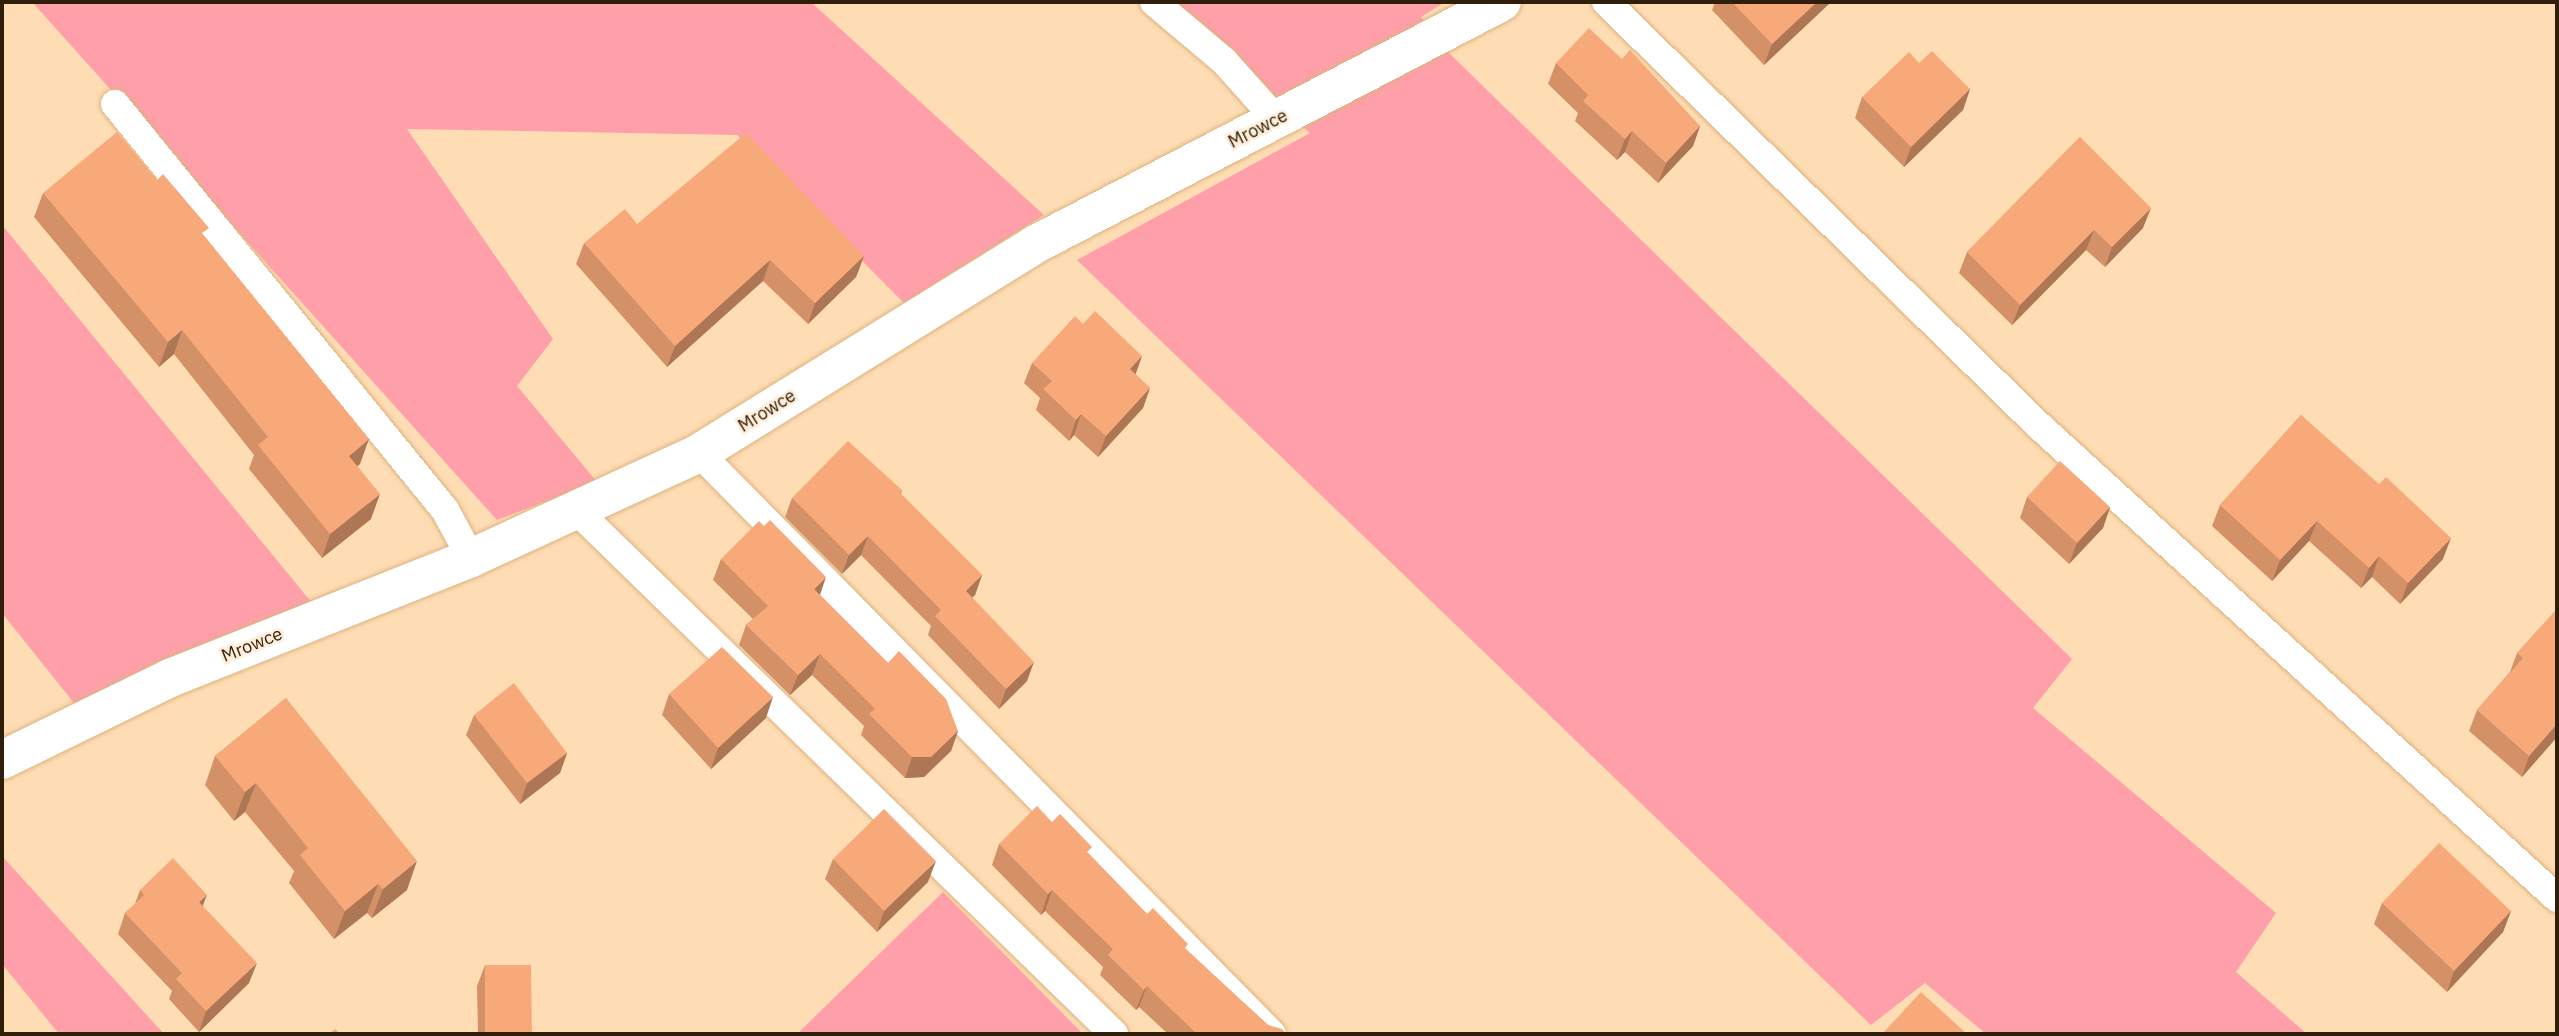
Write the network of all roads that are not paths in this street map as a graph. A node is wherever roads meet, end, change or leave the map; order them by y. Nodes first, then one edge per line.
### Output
1 (1154, 2) edge
2 (1502, 2) edge
3 (1606, 2) edge
4 (115, 104) dead end
5 (1276, 119) junction
6 (699, 453) junction
7 (574, 508) junction
8 (471, 558) junction
9 (3, 756) edge
10 (2557, 898) edge
11 (1114, 1034) edge
12 (1272, 1034) edge

1 - 5 lane
2 - 5 street, Mrowce
3 - 10 lane
4 - 8 lane
5 - 6 street, Mrowce
6 - 7 street, Mrowce
6 - 12 lane
7 - 8 street, Mrowce
7 - 11 lane
8 - 9 street, Mrowce

